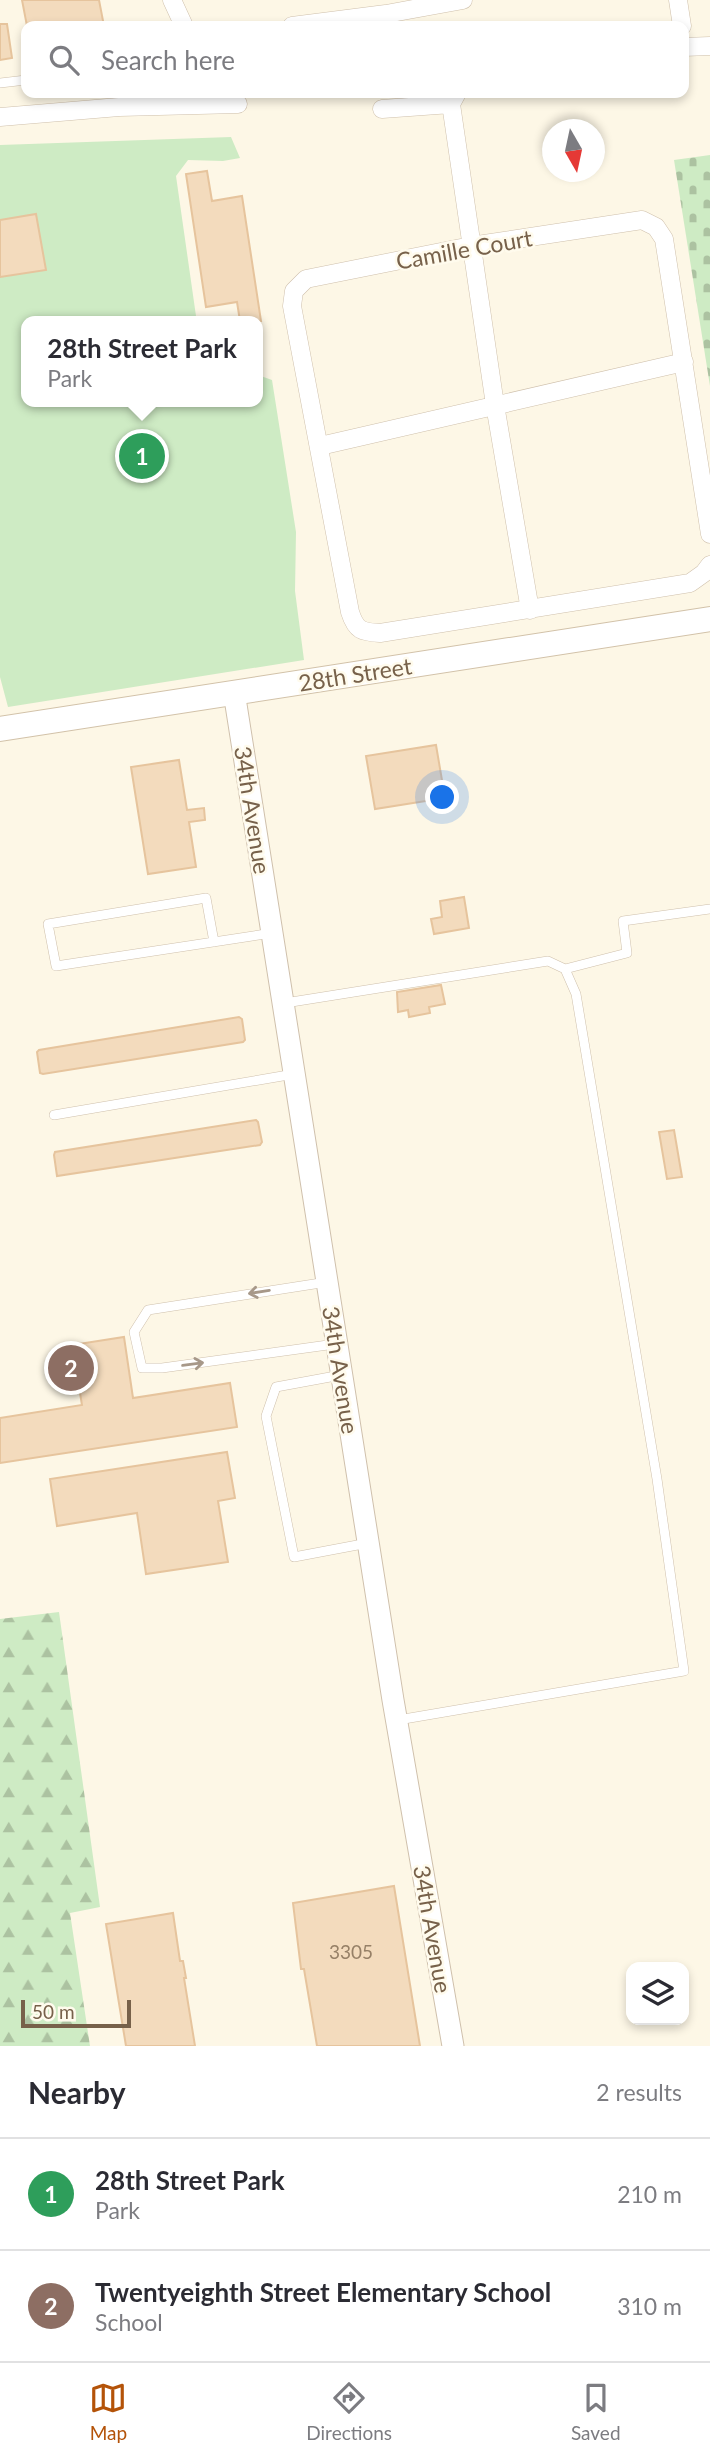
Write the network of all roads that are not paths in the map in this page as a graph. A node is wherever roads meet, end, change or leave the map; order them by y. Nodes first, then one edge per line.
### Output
1 (172, 0) edge
2 (463, 0) edge
3 (678, 0) edge
4 (182, 21) edge
5 (331, 21) edge
6 (681, 21) edge
7 (689, 44) edge
8 (710, 46) edge
9 (21, 81) edge
10 (0, 83) edge
11 (454, 99) edge
12 (131, 100) edge
13 (238, 104) dead end
14 (382, 109) dead end
15 (0, 117) edge
16 (471, 246) junction
17 (684, 362) junction
18 (495, 405) junction
19 (320, 446) junction
20 (710, 534) edge
21 (710, 565) edge
22 (530, 610) junction
23 (710, 619) edge
24 (234, 692) junction
25 (0, 729) edge
26 (710, 909) edge
27 (272, 933) junction
28 (214, 942) junction
29 (565, 969) junction
30 (283, 1003) junction
31 (294, 1074) junction
32 (54, 1115) dead end
33 (327, 1282) junction
34 (337, 1344) junction
35 (341, 1374) junction
36 (368, 1544) junction
37 (396, 1720) junction
38 (453, 2046) edge

1 - 4 street
2 - 5 street
3 - 6 street
7 - 8 street
9 - 10 lane
11 - 14 street
11 - 16 street
12 - 13 street
12 - 15 street
16 - 17 street, Camille Court
16 - 18 street
16 - 19 street, Camille Court
17 - 18 street
17 - 20 street, Camille Court
18 - 19 street
18 - 22 street
19 - 22 street, Camille Court
21 - 22 street, Camille Court
23 - 24 main road, 28th Street
24 - 25 main road, 28th Street
24 - 27 street, 34th Avenue
26 - 29 lane
27 - 28 lane
27 - 30 street, 34th Avenue
28 - 28 lane
29 - 30 lane
29 - 37 lane
30 - 31 street, 34th Avenue
31 - 32 lane
31 - 33 street, 34th Avenue
33 - 34 street, 34th Avenue
33 -> 34 lane
34 - 35 street, 34th Avenue
35 - 36 street, 34th Avenue
35 - 36 lane
36 - 37 street, 34th Avenue
37 - 38 street, 34th Avenue

